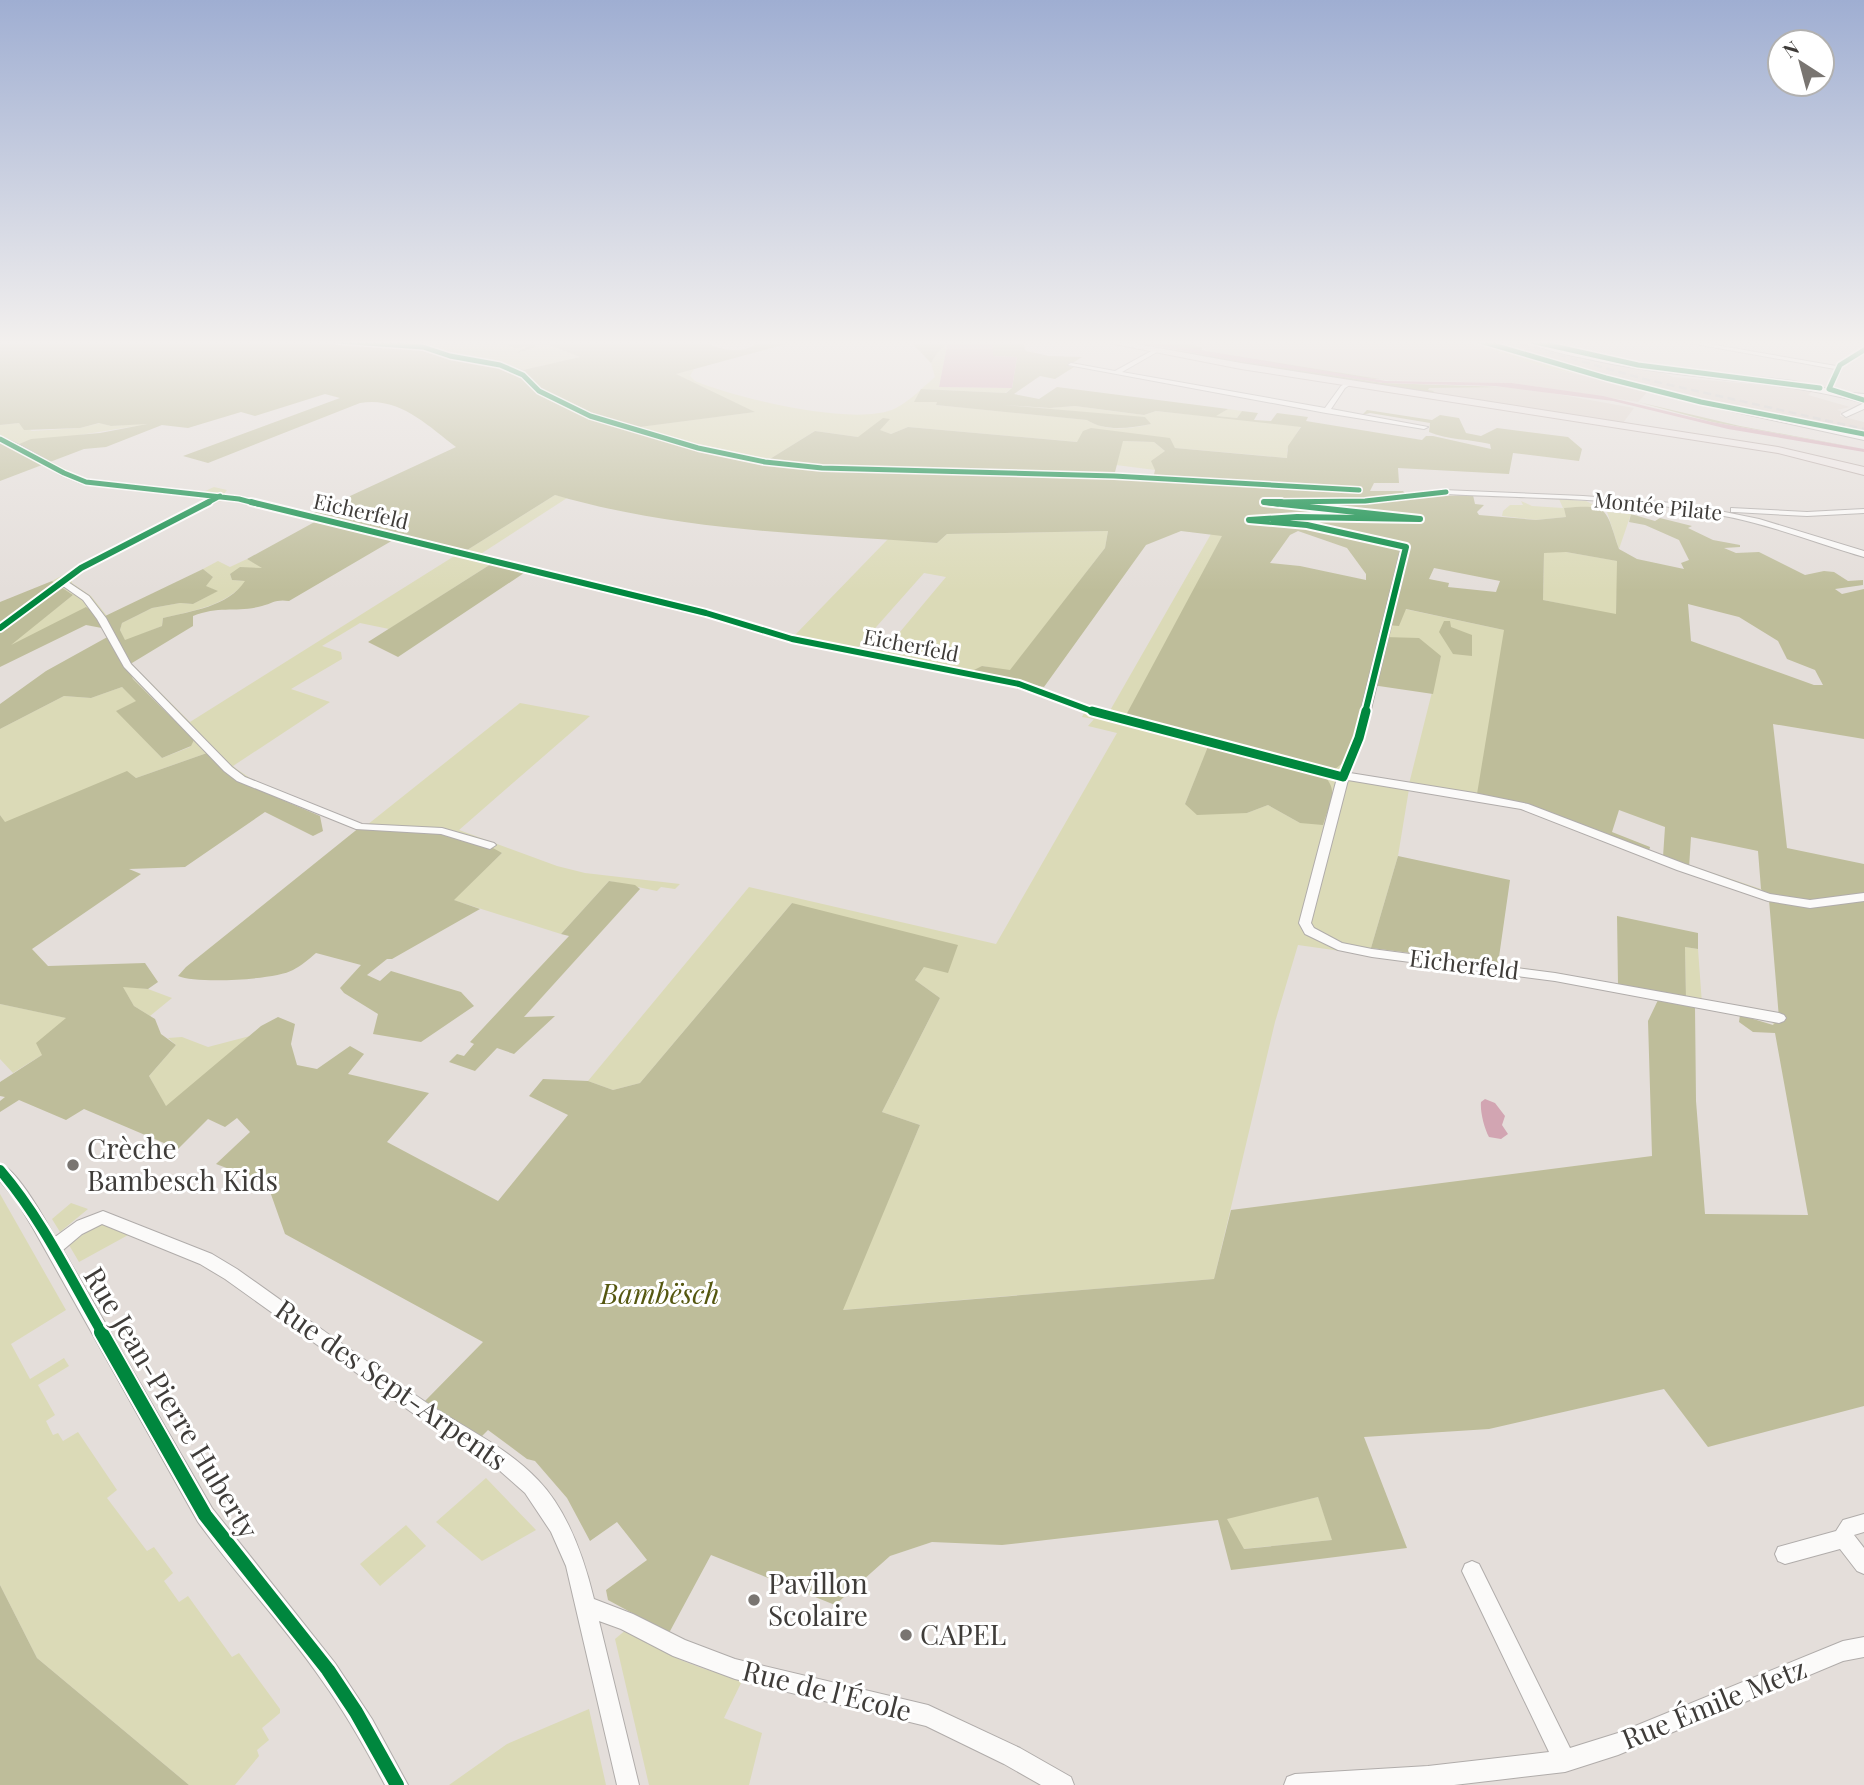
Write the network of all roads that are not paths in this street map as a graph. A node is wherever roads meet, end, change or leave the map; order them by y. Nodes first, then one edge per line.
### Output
1 (1403, 424) edge
2 (1614, 424) edge
3 (1800, 424) edge
4 (1424, 428) dead end
5 (1864, 438) edge
6 (0, 439) edge
7 (1864, 471) edge
8 (1446, 492) dead end
9 (220, 496) junction
10 (1689, 508) junction
11 (1864, 511) edge
12 (1389, 543) dead end
13 (1864, 554) edge
14 (63, 582) junction
15 (0, 628) edge
16 (1343, 777) junction
17 (490, 845) dead end
18 (1864, 897) edge
19 (1779, 1018) dead end
20 (0, 1170) edge
21 (54, 1248) junction
22 (1864, 1522) edge
23 (1844, 1538) junction
24 (1785, 1553) dead end
25 (1864, 1564) edge
26 (1472, 1571) dead end
27 (586, 1606) junction
28 (1864, 1647) edge
29 (1565, 1761) junction
30 (1431, 1781) edge
31 (397, 1785) edge
32 (628, 1785) edge
33 (1063, 1785) edge
34 (1295, 1785) edge

1 - 4 street
2 - 7 main road
3 - 5 street
6 - 9 street
8 - 10 street, Montée Pilate
9 - 14 street
9 - 16 street, Eicherfeld
10 - 11 street
10 - 13 street, Montée Pilate
12 - 16 street, Eicherfeld
14 - 15 street
14 - 17 street
16 - 18 street, Eicherfeld
16 - 19 street, Eicherfeld
20 - 21 street
21 - 27 street, Rue des Sept-Arpents
21 - 31 street, Rue Jean-Pierre Huberty
22 - 23 street
23 - 24 street
23 - 25 street
26 - 29 street
27 - 32 street, Rue des Sept-Arpents
27 - 33 street, Rue de l'École
28 - 29 street, Rue Émile Metz
29 - 30 street, Rue Émile Metz
30 - 34 street, Rue Émile Metz

